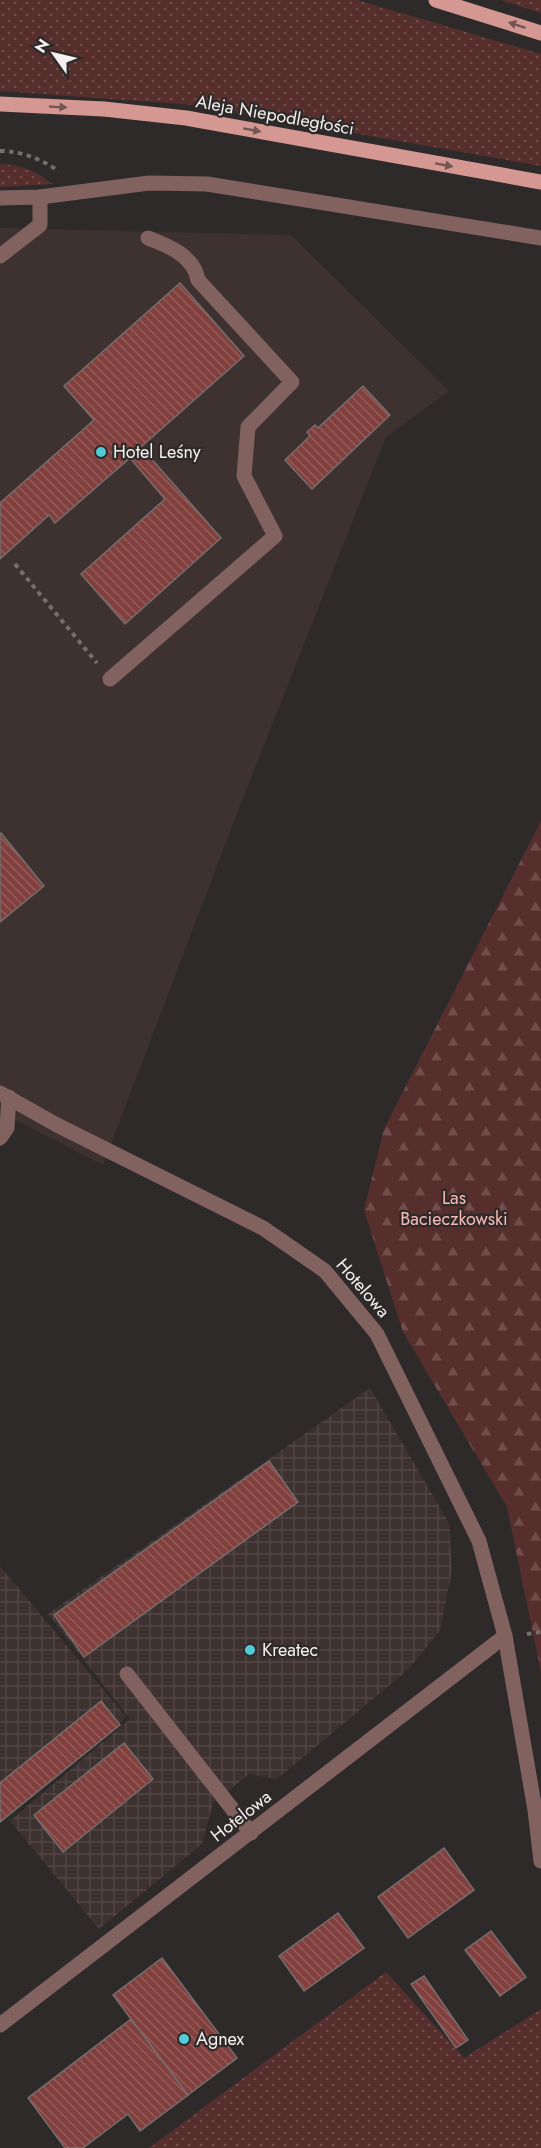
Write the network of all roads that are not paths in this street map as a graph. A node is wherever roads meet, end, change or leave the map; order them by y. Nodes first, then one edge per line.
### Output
1 (436, 0) edge
2 (541, 33) edge
3 (0, 104) edge
4 (541, 182) edge
5 (40, 197) junction
6 (0, 198) edge
7 (148, 238) dead end
8 (541, 238) edge
9 (0, 256) edge
10 (110, 679) road end
11 (4, 1095) edge
12 (0, 1138) edge
13 (505, 1636) junction
14 (127, 1674) dead end
15 (251, 1833) junction
16 (541, 1860) edge
17 (0, 2025) edge

2 -> 1 main road
3 -> 4 main road, Aleja Niepodległości
5 - 6 street
5 - 8 street
5 - 9 street
7 - 10 street
11 - 12 street
11 - 13 street, Hotelowa
13 - 15 street, Hotelowa
13 - 16 street, Hotelowa
14 - 15 street
15 - 17 street, Hotelowa

